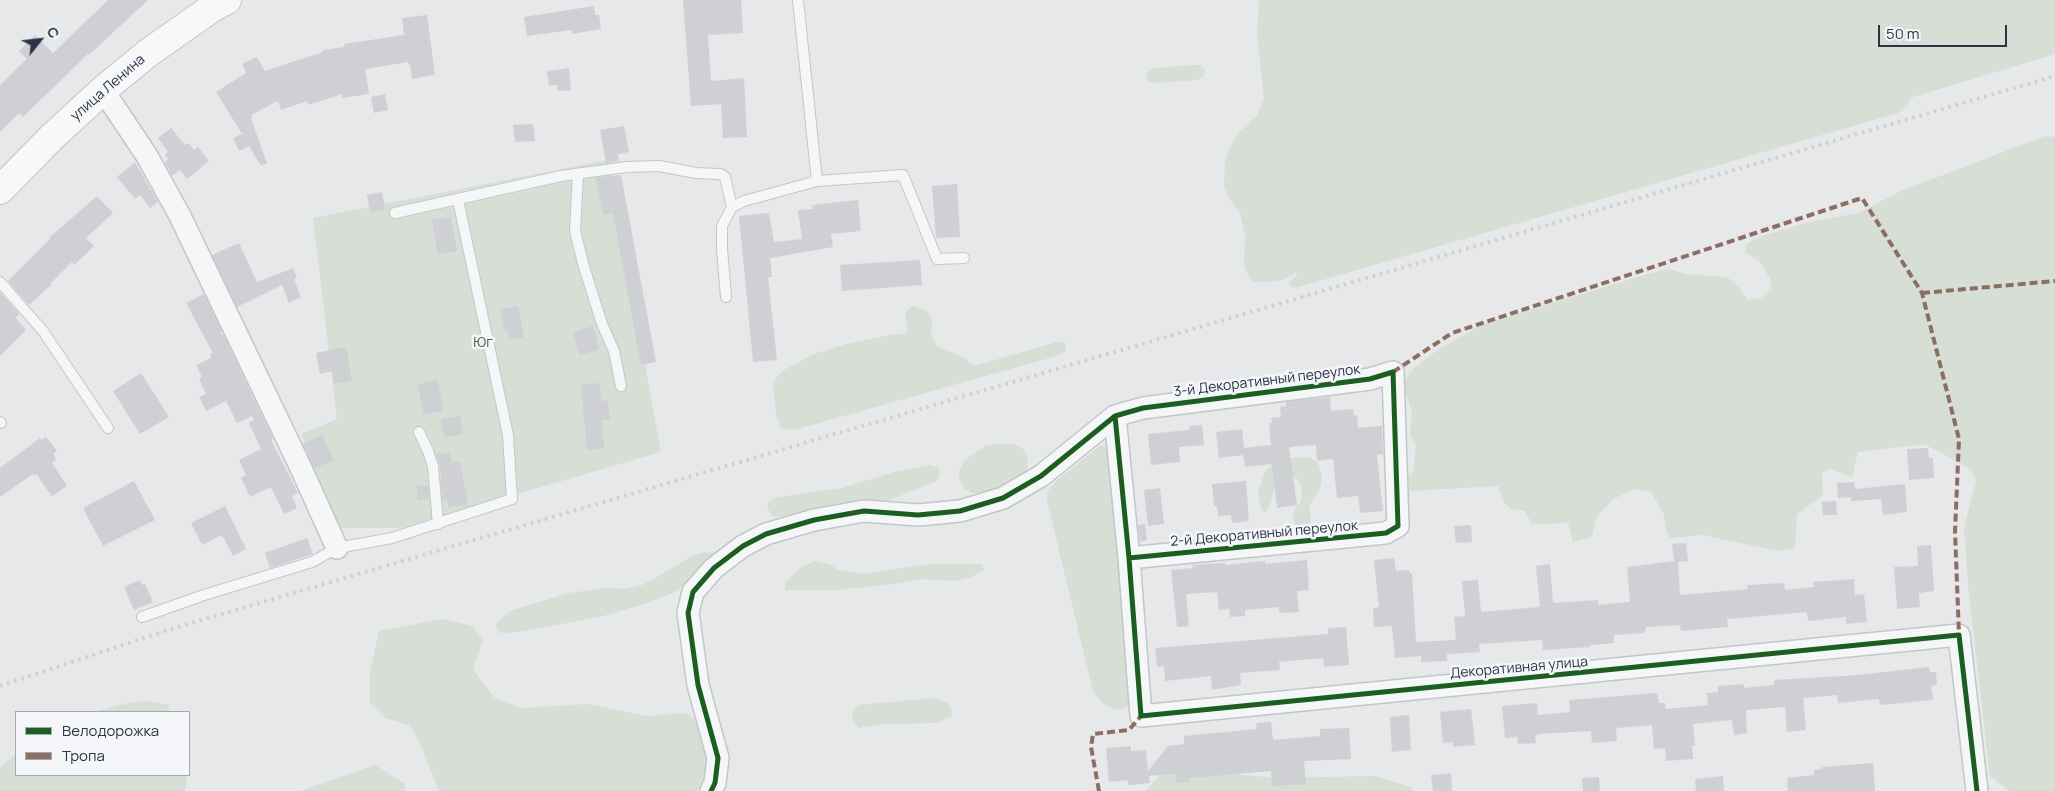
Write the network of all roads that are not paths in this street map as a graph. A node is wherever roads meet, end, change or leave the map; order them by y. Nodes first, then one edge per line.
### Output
1 (227, 0) edge
2 (798, 0) edge
3 (103, 90) junction
4 (578, 174) junction
5 (817, 181) junction
6 (0, 190) edge
7 (458, 200) junction
8 (732, 206) junction
9 (395, 213) dead end
10 (964, 258) dead end
11 (0, 282) edge
12 (726, 297) dead end
13 (621, 386) dead end
14 (1115, 416) junction
15 (108, 428) dead end
16 (419, 432) dead end
17 (438, 524) junction
18 (1398, 526) joint
19 (337, 548) junction
20 (1129, 558) junction
21 (142, 617) dead end
22 (712, 791) edge
23 (1977, 791) edge

1 - 3 main road, улица Ленина
2 - 5 lane
3 - 6 main road, улица Ленина
3 - 19 street
4 - 7 lane
4 - 8 lane
4 - 13 lane
5 - 8 lane
5 - 10 lane
7 - 9 lane
7 - 17 lane
8 - 12 lane
11 - 15 lane
14 - 18 street, 3-й Декоративный переулок
14 - 20 street
14 - 22 street
16 - 17 lane
17 - 19 lane
18 - 20 street, 2-й Декоративный переулок
19 - 21 lane
20 - 23 street, Декоративная улица

